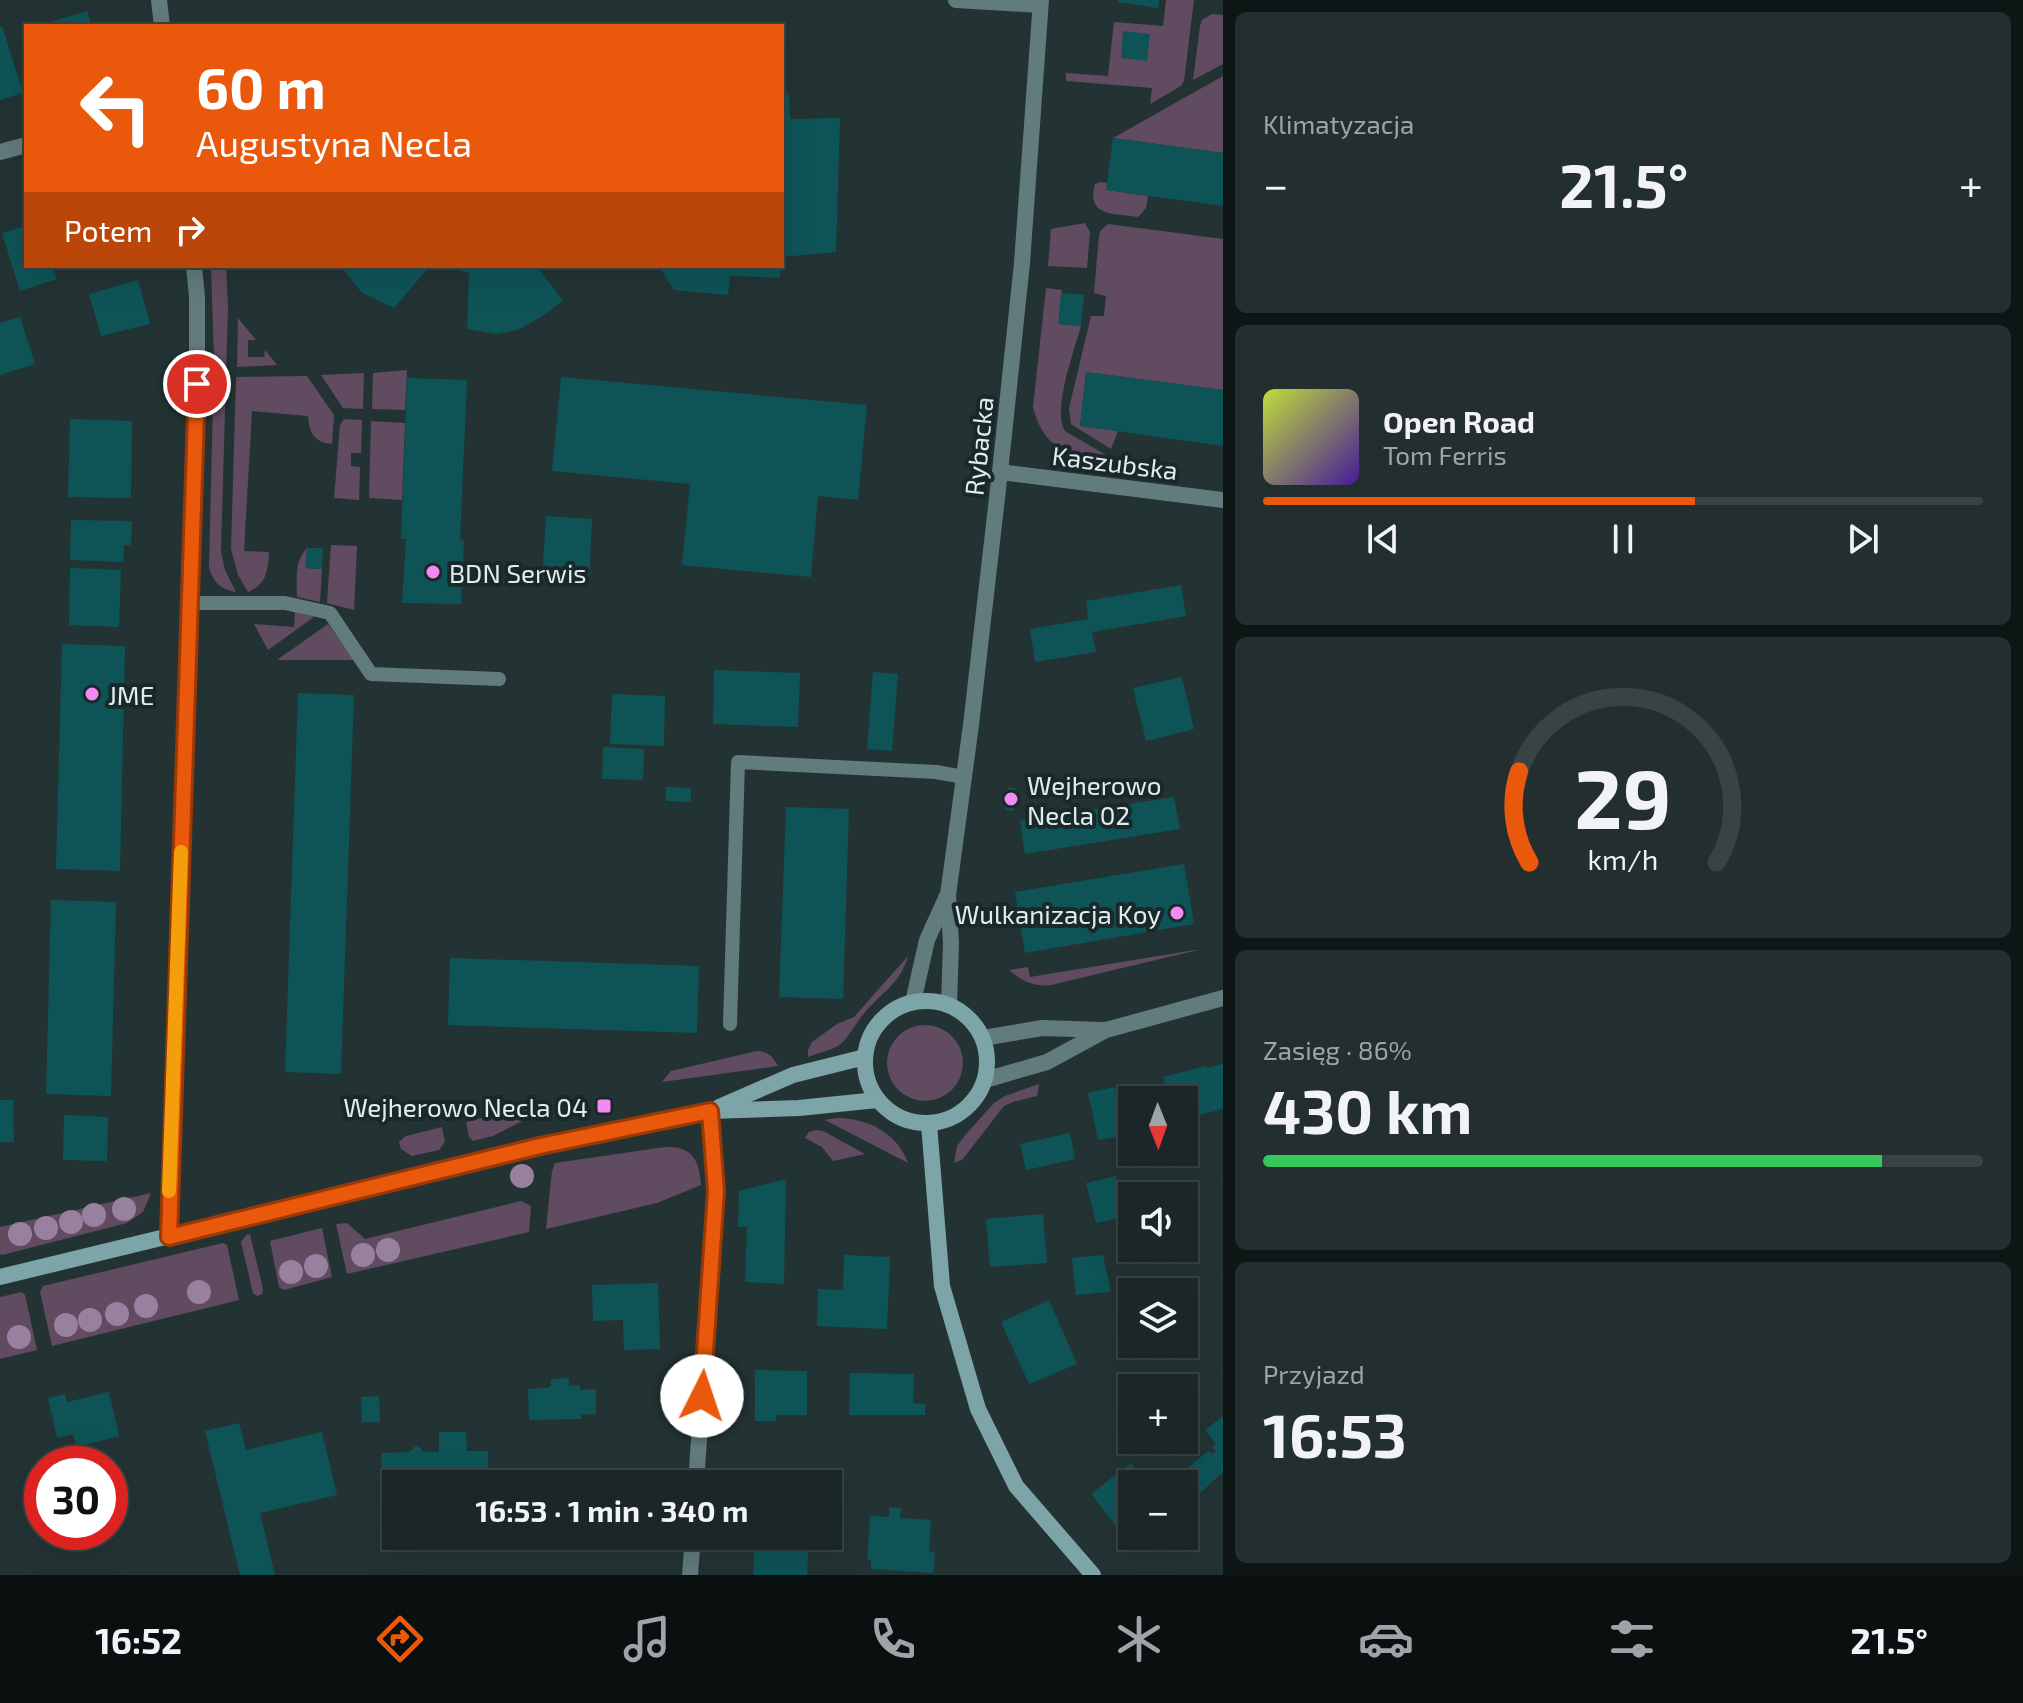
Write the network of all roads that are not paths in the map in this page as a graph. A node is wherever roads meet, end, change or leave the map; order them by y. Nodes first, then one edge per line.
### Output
1 (159, 0) edge
2 (956, 0) edge
3 (1040, 2) edge
4 (162, 24) edge
5 (24, 146) edge
6 (0, 152) edge
7 (194, 268) edge
8 (1000, 472) junction
9 (1223, 500) edge
10 (189, 603) junction
11 (499, 679) dead end
12 (964, 777) junction
13 (948, 895) junction
14 (1223, 998) edge
15 (913, 1002) junction
16 (949, 1005) junction
17 (730, 1024) dead end
18 (1106, 1030) junction
19 (983, 1038) junction
20 (865, 1057) junction
21 (985, 1080) junction
22 (877, 1100) junction
23 (710, 1111) junction
24 (929, 1124) junction
25 (169, 1237) junction
26 (0, 1277) edge
27 (697, 1470) edge
28 (692, 1550) edge
29 (690, 1575) edge
30 (1093, 1575) edge

1 - 4 street
2 - 3 street
3 - 8 street, Rybacka
5 - 6 street
7 - 10 street
8 - 9 street, Kaszubska
8 - 12 street, Rybacka
10 - 11 lane
10 - 25 street
12 - 13 street, Rybacka
12 - 17 lane
13 - 15 street, Rybacka
13 - 16 street, Rybacka
14 - 18 street
15 - 16 main road
15 - 20 main road
16 - 19 main road
18 - 19 street
18 - 21 street
19 - 21 main road
20 - 22 main road
20 - 23 main road
21 - 24 main road
22 - 23 main road
22 - 24 main road
23 - 25 main road
23 - 27 street
24 - 30 main road
25 - 26 main road
28 - 29 street

